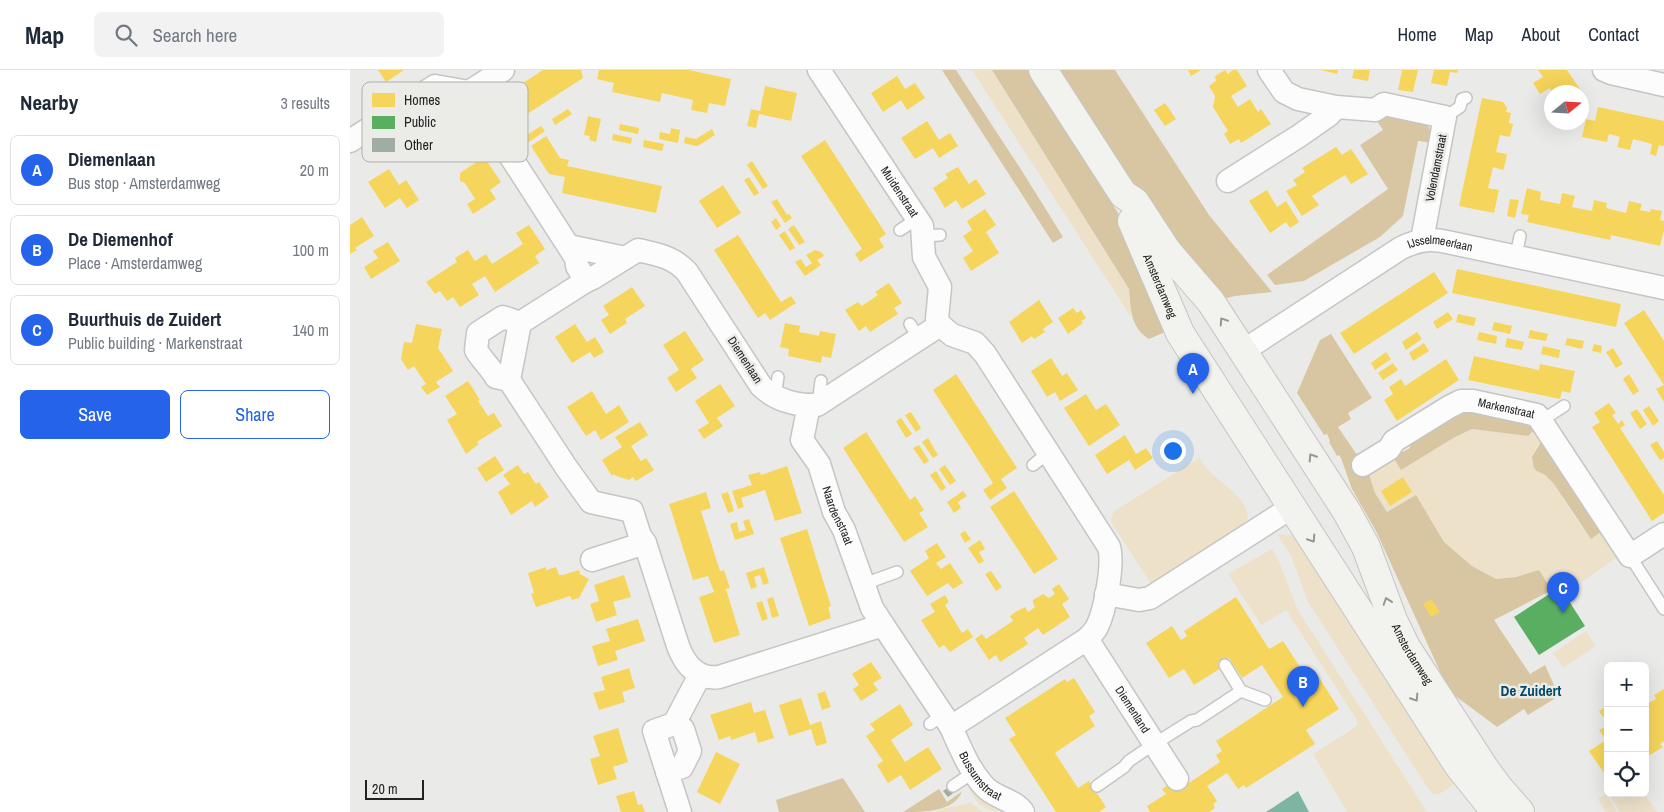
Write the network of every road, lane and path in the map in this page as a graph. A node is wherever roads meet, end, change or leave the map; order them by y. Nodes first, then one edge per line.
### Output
1 (503, 70) edge
2 (819, 70) edge
3 (1043, 70) edge
4 (1604, 70) edge
5 (484, 82) edge
6 (1272, 82) edge
7 (1664, 86) edge
8 (1466, 98) dead end
9 (1336, 107) junction
10 (1445, 117) junction
11 (362, 133) edge
12 (350, 141) edge
13 (514, 162) edge
14 (1228, 181) dead end
15 (1123, 194) junction
16 (1422, 240) junction
17 (569, 246) junction
18 (625, 258) junction
19 (586, 281) junction
20 (1664, 288) edge
21 (520, 323) junction
22 (940, 325) junction
23 (1243, 351) junction
24 (1208, 374) junction
25 (509, 380) junction
26 (821, 381) dead end
27 (813, 404) junction
28 (1564, 406) dead end
29 (1541, 420) junction
30 (1374, 454) dead end
31 (1328, 483) junction
32 (1292, 507) junction
33 (1664, 534) edge
34 (645, 543) junction
35 (1630, 556) junction
36 (592, 560) dead end
37 (897, 572) dead end
38 (864, 584) junction
39 (1106, 594) junction
40 (1664, 609) edge
41 (883, 625) junction
42 (1086, 635) junction
43 (1225, 665) dead end
44 (700, 675) junction
45 (1241, 690) junction
46 (1265, 700) dead end
47 (939, 725) junction
48 (1155, 744) junction
49 (974, 772) junction
50 (1177, 779) dead end
51 (954, 786) dead end
52 (1096, 786) dead end
53 (680, 812) edge
54 (1023, 812) edge
55 (1498, 812) edge
56 (1520, 812) edge

1 - 5 street
2 - 22 street, Muidenstraat
3 - 15 main road, Amsterdamweg
4 - 7 street
6 - 9 street, Volendamstraat
8 - 10 lane
9 - 10 street, Volendamstraat
9 - 14 street
10 - 16 street, Volendamstraat
11 - 12 street
13 - 17 street
23 -> 15 main road, Amsterdamweg
15 - 24 main road, Amsterdamweg
16 - 20 street, IJsselmeerlaan
16 - 23 street, IJsselmeerlaan
17 - 18 street
17 - 19 street
18 - 19 street, Diemenlaan
18 - 27 street, Diemenlaan
19 - 21 street, Diemenlaan
21 - 25 street
21 - 25 street
22 - 27 street
22 - 39 street
23 - 24 main road
31 -> 23 main road, Amsterdamweg
24 - 32 main road, Amsterdamweg
25 - 34 street
26 - 27 lane
27 - 38 street, Naardenstraat
28 - 29 lane
29 - 30 street, Markenstraat
29 - 35 street, Markenstraat
31 - 32 main road
56 -> 31 main road, Amsterdamweg
32 - 39 street
32 -> 55 main road, Amsterdamweg
33 - 35 street
34 - 36 street
34 - 44 street
35 - 40 lane, Markenstraat
37 - 38 lane
38 - 41 street, Naardenstraat
39 - 42 street
41 - 44 street
41 - 47 street
42 - 47 street
42 - 48 street, Diemenland
43 - 45 lane
44 - 53 street
45 - 46 lane
45 - 48 lane
47 - 49 street, Bussumstraat
48 - 50 street, Diemenland
48 - 52 lane
49 - 51 lane
49 - 54 street, Bussumstraat

